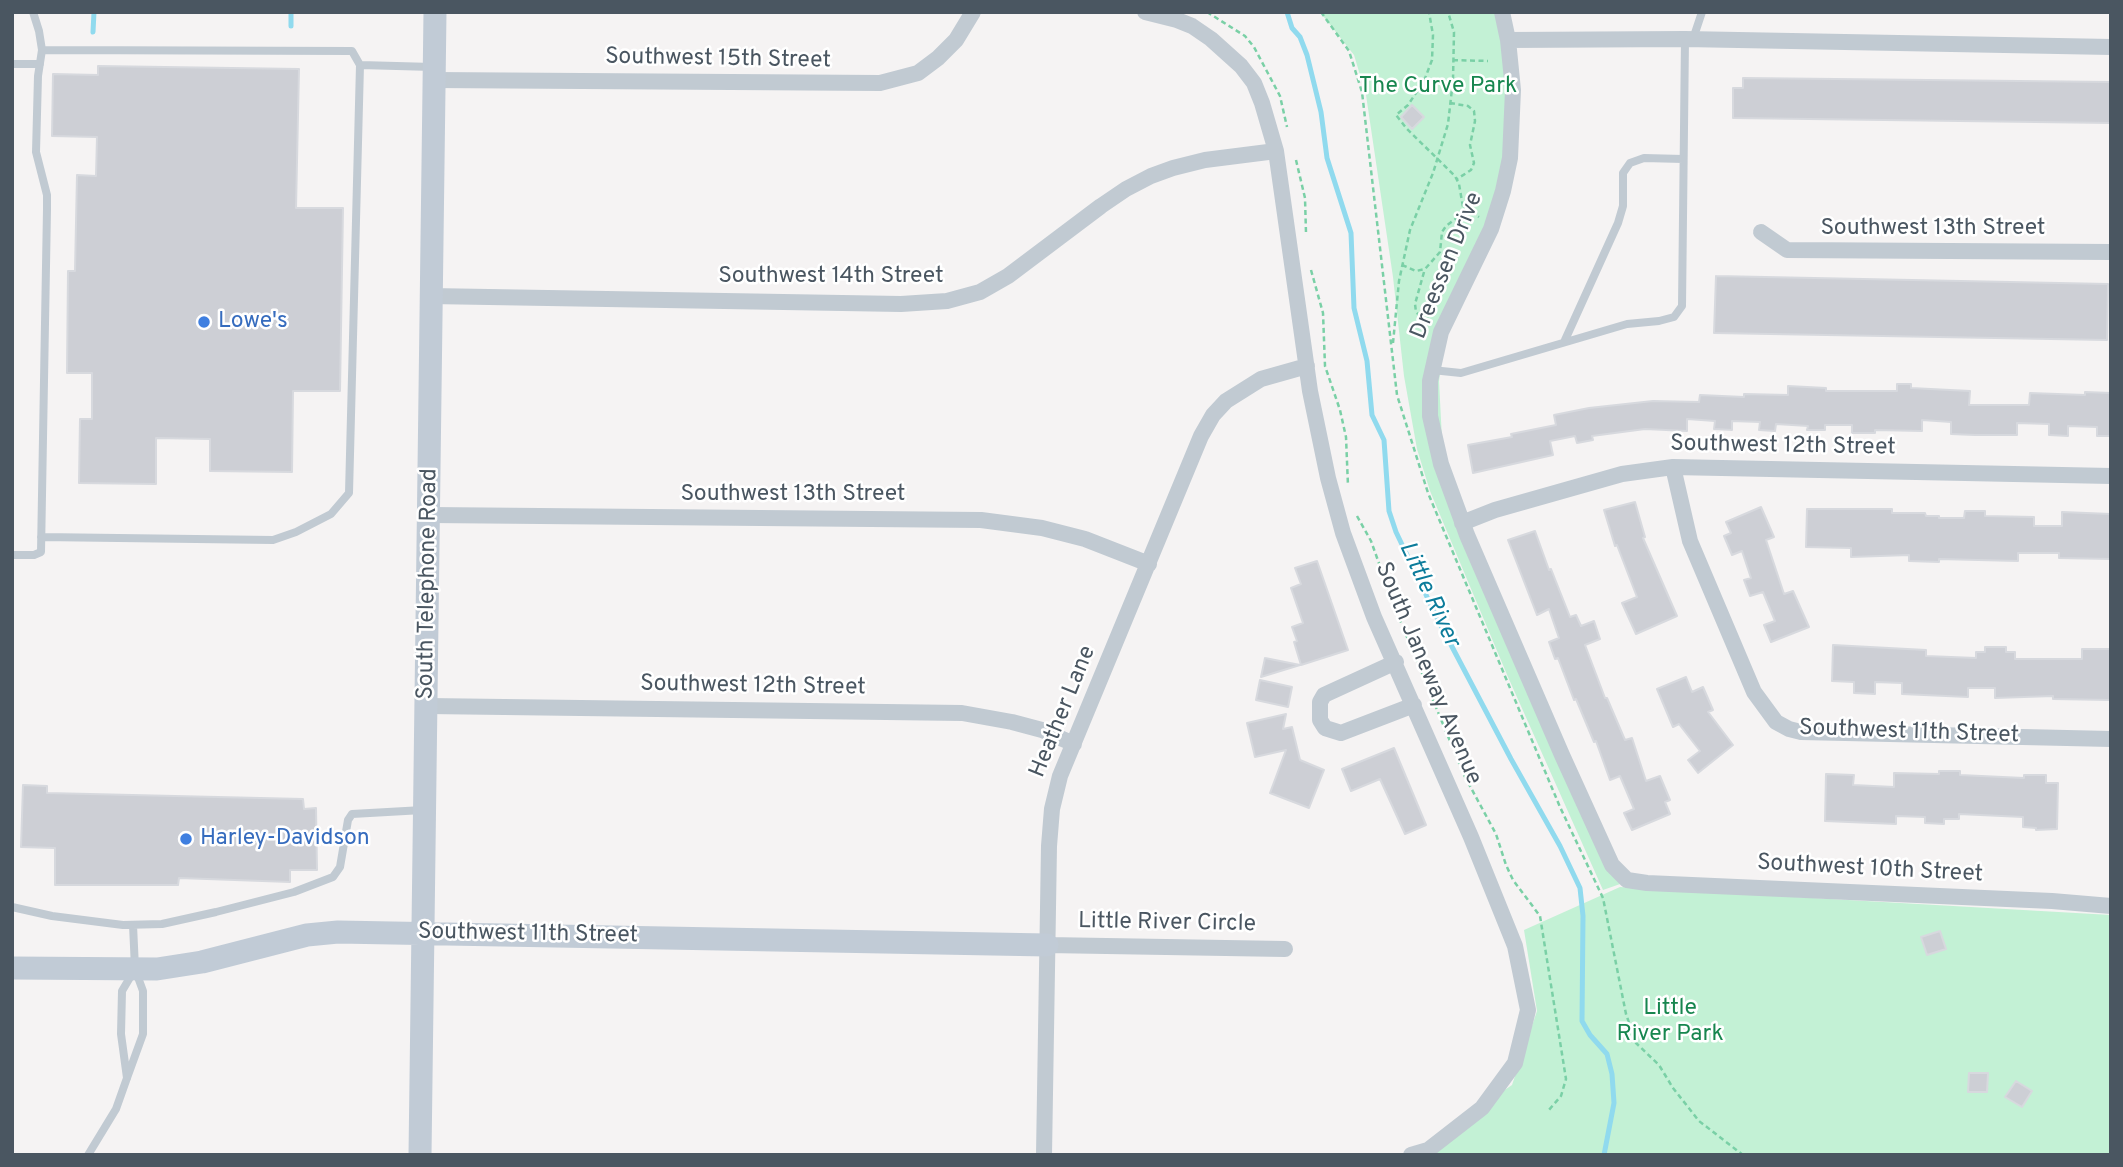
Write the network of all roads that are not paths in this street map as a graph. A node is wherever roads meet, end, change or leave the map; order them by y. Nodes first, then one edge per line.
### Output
1 (33, 12) edge
2 (435, 12) edge
3 (973, 12) edge
4 (1145, 12) edge
5 (1502, 12) edge
6 (1702, 12) edge
7 (1689, 39) junction
8 (1508, 40) junction
9 (2111, 47) edge
10 (43, 50) junction
11 (12, 64) edge
12 (40, 64) junction
13 (360, 65) junction
14 (433, 73) junction
15 (1276, 151) junction
16 (1684, 159) junction
17 (1761, 232) dead end
18 (2111, 253) edge
19 (430, 296) junction
20 (1565, 340) junction
21 (1307, 366) junction
22 (1432, 370) junction
23 (1672, 467) junction
24 (2111, 476) edge
25 (429, 515) junction
26 (1462, 523) junction
27 (41, 537) junction
28 (12, 555) edge
29 (1149, 564) junction
30 (1396, 662) junction
31 (1414, 705) junction
32 (428, 706) junction
33 (2111, 739) edge
34 (1074, 744) junction
35 (425, 809) junction
36 (2111, 906) edge
37 (13, 908) edge
38 (133, 925) junction
39 (423, 933) junction
40 (1048, 945) junction
41 (1285, 949) dead end
42 (12, 968) edge
43 (135, 969) junction
44 (127, 1078) junction
45 (89, 1155) edge
46 (420, 1155) edge
47 (1044, 1155) edge
48 (1411, 1155) edge

1 - 10 lane
2 - 14 main road, South Telephone Road
3 - 14 street, Southwest 15th Street
4 - 15 street, South Janeway Avenue
5 - 8 street, Dreessen Drive
6 - 7 lane
7 - 8 street
7 - 9 street
7 - 16 lane
8 - 22 street, Dreessen Drive
10 - 12 lane
10 - 13 lane
11 - 12 lane
12 - 27 lane
13 - 14 lane
13 - 27 lane
14 - 19 main road, South Telephone Road
15 - 19 street, Southwest 14th Street
15 - 21 street, South Janeway Avenue
16 - 20 lane
16 - 20 lane
17 - 18 street, Southwest 13th Street
19 - 25 main road, South Telephone Road
20 - 22 lane
21 - 29 street, Heather Lane
21 - 30 street, South Janeway Avenue
22 - 26 street
23 - 24 street, Southwest 12th Street
23 - 26 street, Southwest 12th Street
23 - 33 street, Southwest 11th Street
25 - 29 street, Southwest 13th Street
25 - 32 main road, South Telephone Road
26 - 36 street, Southwest 10th Street
27 - 28 lane
29 - 34 street, Heather Lane
30 - 31 street, South Janeway Avenue
30 - 31 street
31 - 48 street, South Janeway Avenue
32 - 34 street, Southwest 12th Street
32 - 35 main road, South Telephone Road
34 - 40 street, Heather Lane
35 - 38 lane
35 - 39 main road, South Telephone Road
37 - 38 lane
38 - 43 lane
39 - 40 main road, Southwest 11th Street
39 - 43 main road, Southwest 11th Street
39 - 46 main road, South Telephone Road
40 - 41 street, Little River Circle
40 - 47 street, Heather Lane
42 - 43 main road, Southwest 11th Street
43 - 44 lane
43 - 44 lane
44 - 45 lane

